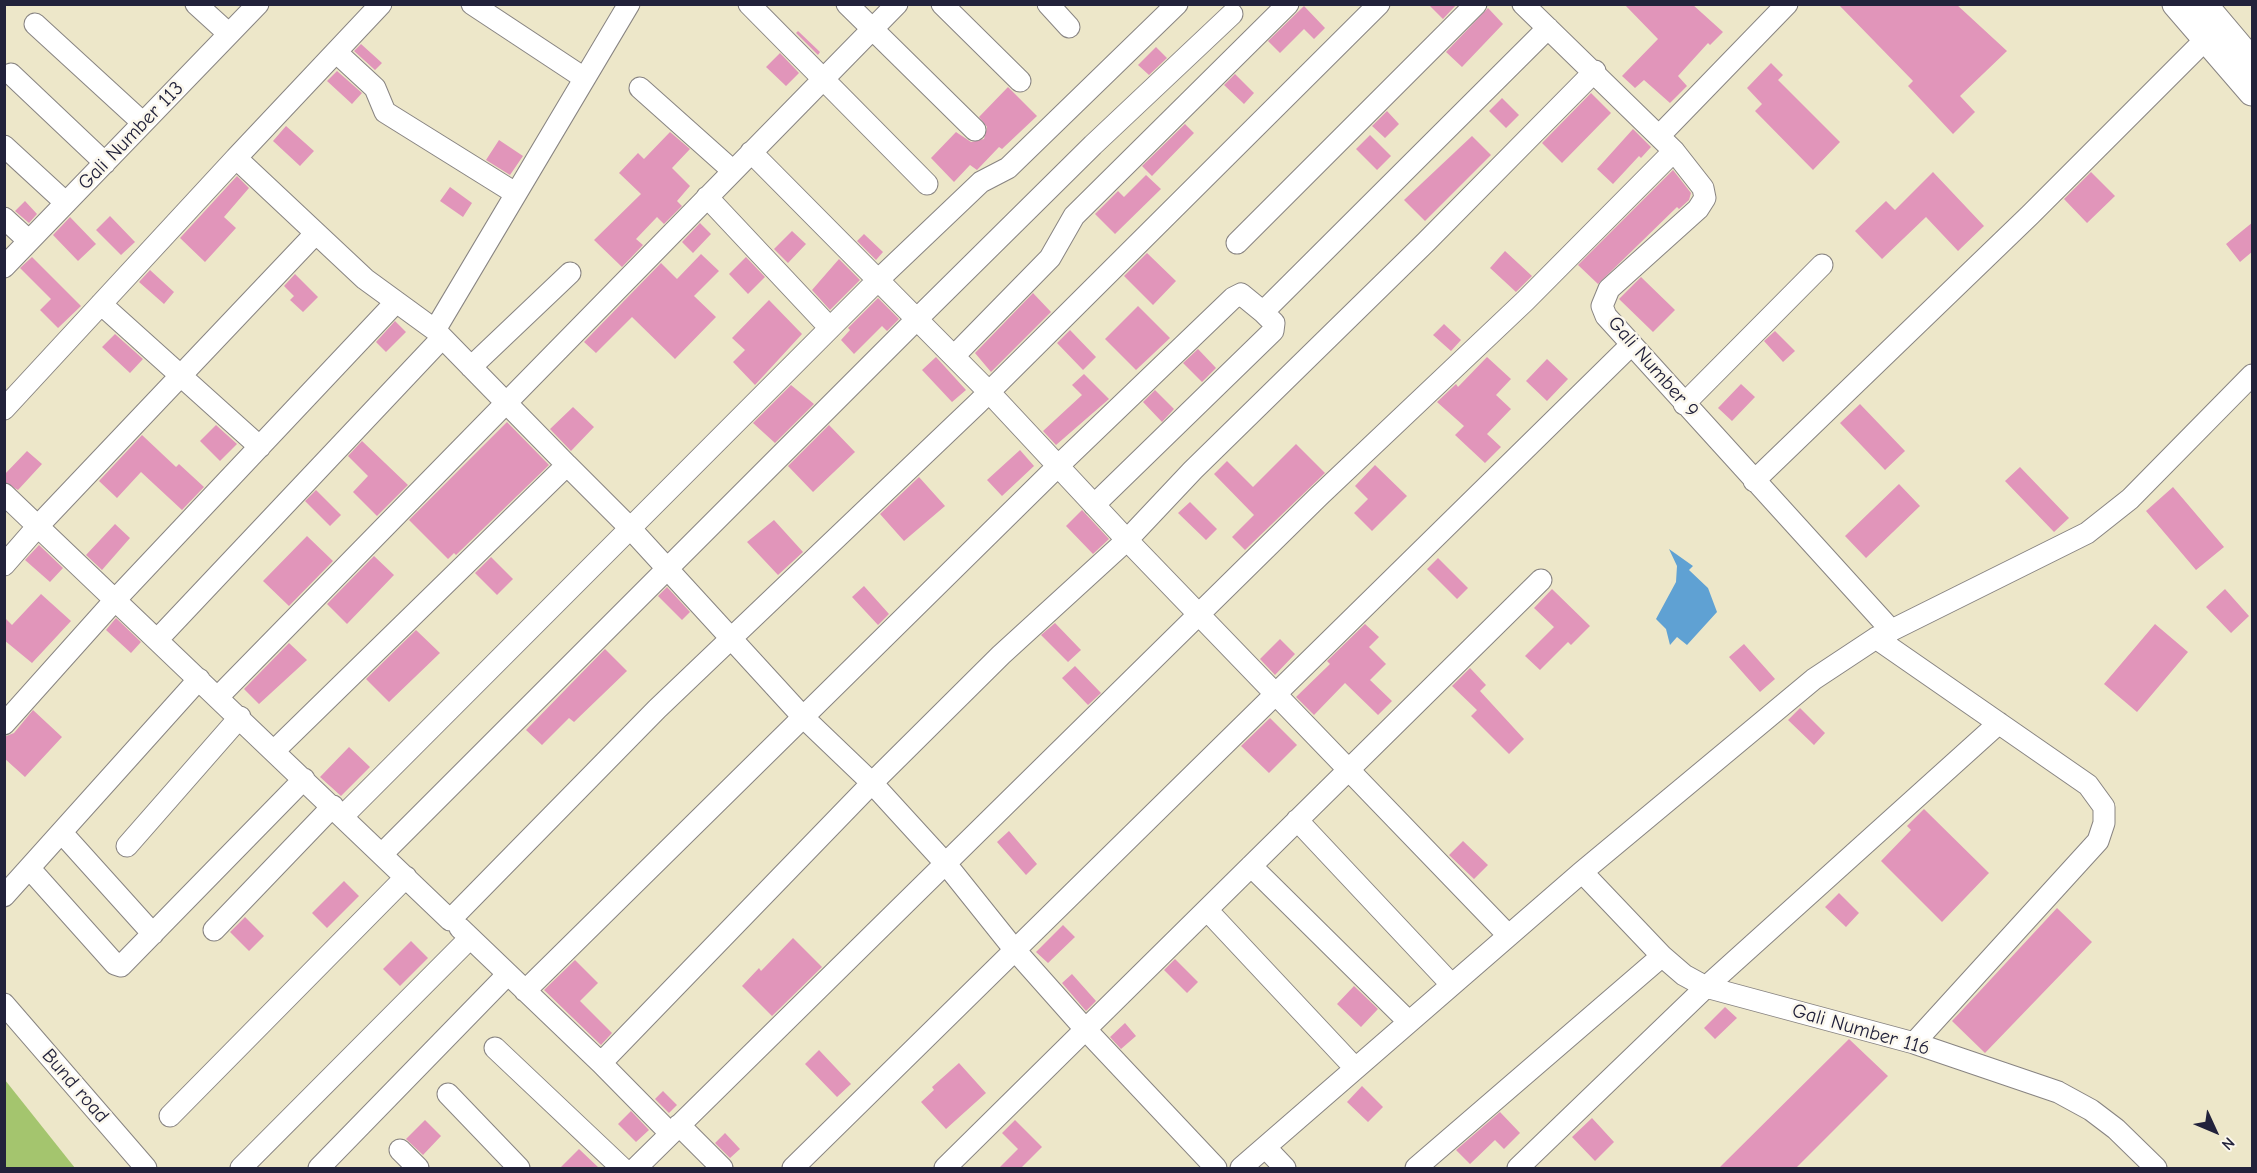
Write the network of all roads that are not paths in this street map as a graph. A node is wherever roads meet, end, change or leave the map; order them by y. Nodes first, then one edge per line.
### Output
1 (196, 4) edge
2 (258, 4) edge
3 (381, 4) edge
4 (472, 4) edge
5 (629, 4) edge
6 (749, 4) edge
7 (847, 4) edge
8 (897, 4) edge
9 (942, 4) edge
10 (1048, 4) edge
11 (1177, 4) edge
12 (1288, 4) edge
13 (1379, 4) edge
14 (1476, 4) edge
15 (1523, 4) edge
16 (1787, 4) edge
17 (2176, 4) edge
18 (2203, 4) edge
19 (1232, 14) dead end
20 (34, 24) dead end
21 (1069, 27) dead end
22 (1548, 28) junction
23 (872, 29) junction
24 (229, 34) junction
25 (2207, 38) junction
26 (336, 52) junction
27 (2253, 62) edge
28 (1594, 71) junction
29 (11, 74) dead end
30 (584, 78) junction
31 (823, 80) junction
32 (1020, 81) dead end
33 (640, 88) dead end
34 (2253, 92) edge
35 (143, 123) junction
36 (975, 130) dead end
37 (1666, 143) junction
38 (4, 146) edge
39 (751, 152) junction
40 (236, 158) junction
41 (105, 163) junction
42 (733, 171) junction
43 (927, 184) dead end
44 (515, 193) junction
45 (707, 198) junction
46 (66, 203) junction
47 (4, 218) edge
48 (316, 233) junction
49 (29, 242) junction
50 (1237, 243) dead end
51 (1822, 265) dead end
52 (4, 267) edge
53 (570, 273) dead end
54 (878, 280) junction
55 (396, 302) junction
56 (101, 304) junction
57 (1263, 312) junction
58 (917, 319) junction
59 (830, 328) junction
60 (439, 334) junction
61 (1631, 345) junction
62 (954, 356) junction
63 (471, 367) junction
64 (2253, 375) edge
65 (181, 376) junction
66 (989, 392) junction
67 (1684, 404) junction
68 (507, 405) junction
69 (4, 409) edge
70 (260, 447) junction
71 (567, 465) junction
72 (1058, 466) junction
73 (1754, 480) junction
74 (4, 494) edge
75 (1094, 505) junction
76 (38, 526) junction
77 (630, 528) junction
78 (1127, 540) junction
79 (4, 565) edge
80 (667, 568) junction
81 (1540, 580) dead end
82 (115, 600) junction
83 (1200, 615) junction
84 (1883, 634) junction
85 (730, 639) junction
86 (157, 640) junction
87 (199, 679) junction
88 (1275, 693) junction
89 (218, 697) junction
90 (240, 717) junction
91 (803, 717) junction
92 (1999, 723) junction
93 (4, 724) edge
94 (275, 750) junction
95 (1348, 769) junction
96 (304, 778) junction
97 (872, 783) junction
98 (338, 811) junction
99 (1297, 820) junction
100 (62, 833) junction
101 (127, 846) dead end
102 (382, 854) junction
103 (946, 864) junction
104 (1251, 866) junction
105 (30, 868) junction
106 (1582, 872) junction
107 (406, 877) junction
108 (4, 896) edge
109 (1207, 909) junction
110 (450, 920) junction
111 (214, 930) dead end
112 (153, 934) junction
113 (1508, 935) junction
114 (470, 938) junction
115 (1014, 950) junction
116 (1662, 957) junction
117 (508, 974) junction
118 (1451, 984) junction
119 (1706, 987) junction
120 (525, 991) junction
121 (4, 1004) edge
122 (1408, 1021) junction
123 (1086, 1030) junction
124 (1914, 1043) junction
125 (495, 1048) dead end
126 (601, 1062) junction
127 (1355, 1068) junction
128 (448, 1094) dead end
129 (170, 1116) dead end
130 (674, 1129) junction
131 (1265, 1147) junction
132 (400, 1150) dead end
133 (146, 1168) edge
134 (241, 1168) edge
135 (319, 1168) edge
136 (418, 1168) edge
137 (519, 1168) edge
138 (622, 1168) edge
139 (636, 1168) edge
140 (722, 1168) edge
141 (793, 1168) edge
142 (945, 1168) edge
143 (1216, 1168) edge
144 (1241, 1168) edge
145 (1285, 1168) edge
146 (1416, 1168) edge
147 (1518, 1168) edge
148 (2156, 1168) edge

1 - 24 street
2 - 24 street, Gali Number 113
3 - 26 street
4 - 30 street
5 - 30 street
6 - 31 street
7 - 23 street
8 - 23 street
9 - 32 street
10 - 21 street
11 - 54 street
12 - 62 street
13 - 66 street
14 - 50 street
15 - 22 street, Gali Number 9
16 - 37 street
17 - 25 main road
18 - 27 main road
19 - 58 street
20 - 35 street
22 - 28 street, Gali Number 9
22 - 57 street
23 - 31 street
23 - 36 street
24 - 35 street, Gali Number 113
25 - 34 main road
25 - 73 street
26 - 40 street
26 - 44 street
28 - 37 street, Gali Number 9
28 - 78 street
29 - 41 street
30 - 44 street
31 - 39 street
31 - 43 street
33 - 42 street
35 - 41 street, Gali Number 113
37 - 61 street, Gali Number 9
37 - 83 street
38 - 46 street
39 - 42 street
39 - 54 street
40 - 48 street
40 - 56 street
41 - 46 street, Gali Number 113
42 - 45 street
44 - 60 street
45 - 59 street
45 - 68 street
46 - 49 street, Gali Number 113
47 - 49 street
48 - 55 street
48 - 65 street
49 - 52 street, Gali Number 113
51 - 67 street
53 - 63 street
54 - 58 street
54 - 59 street
55 - 60 street
55 - 70 street
56 - 65 street
56 - 69 street
57 - 72 street
57 - 75 street
58 - 62 street
58 - 80 street
59 - 77 street
60 - 63 street
60 - 86 street
61 - 67 street, Gali Number 9
61 - 88 street
62 - 66 street
63 - 68 street
64 - 84 street
65 - 70 street
65 - 76 street
66 - 72 street
66 - 85 street
67 - 73 street, Gali Number 9
68 - 71 street
68 - 89 street
70 - 82 street
71 - 77 street
71 - 94 street
72 - 75 street
72 - 91 street
73 - 84 street, Gali Number 9
74 - 76 street
75 - 78 street
76 - 79 street
76 - 82 street
77 - 80 street
77 - 98 street
78 - 83 street
78 - 97 street
80 - 85 street
80 - 102 street
81 - 95 street
82 - 86 street
82 - 93 street
83 - 88 street
83 - 103 street
84 - 92 street, Gali Number 9
84 - 106 street
85 - 91 street
85 - 110 street
86 - 87 street
87 - 89 street
87 - 100 street
88 - 95 street
88 - 115 street
89 - 90 street
90 - 94 street
90 - 101 street
91 - 97 street
91 - 120 street
92 - 119 street
92 - 124 street, Gali Number 9
94 - 96 street
95 - 99 street
95 - 113 street
96 - 98 street
96 - 112 street
97 - 103 street
97 - 126 street
98 - 102 street
98 - 111 street
99 - 104 street
99 - 118 street
100 - 105 street
100 - 112 street
102 - 107 street
103 - 115 street
103 - 130 street
104 - 109 street
104 - 122 street
105 - 108 street
105 - 112 street
106 - 113 street
106 - 116 street, Gali Number 116
107 - 110 street
107 - 129 street
109 - 123 street
109 - 127 street
110 - 114 street
113 - 118 street
114 - 117 street
114 - 134 street
115 - 123 street
115 - 141 street
116 - 119 street, Gali Number 116
116 - 146 street
117 - 120 street
117 - 135 street
118 - 122 street
119 - 124 street, Gali Number 116
119 - 147 street
120 - 126 street
121 - 133 street, Bund road
122 - 127 street
123 - 142 street
123 - 143 street
124 - 148 street, Gali Number 116
125 - 138 street
126 - 130 street
127 - 131 street
128 - 137 street
130 - 139 street
130 - 140 street
131 - 144 street
131 - 145 street
132 - 136 street

